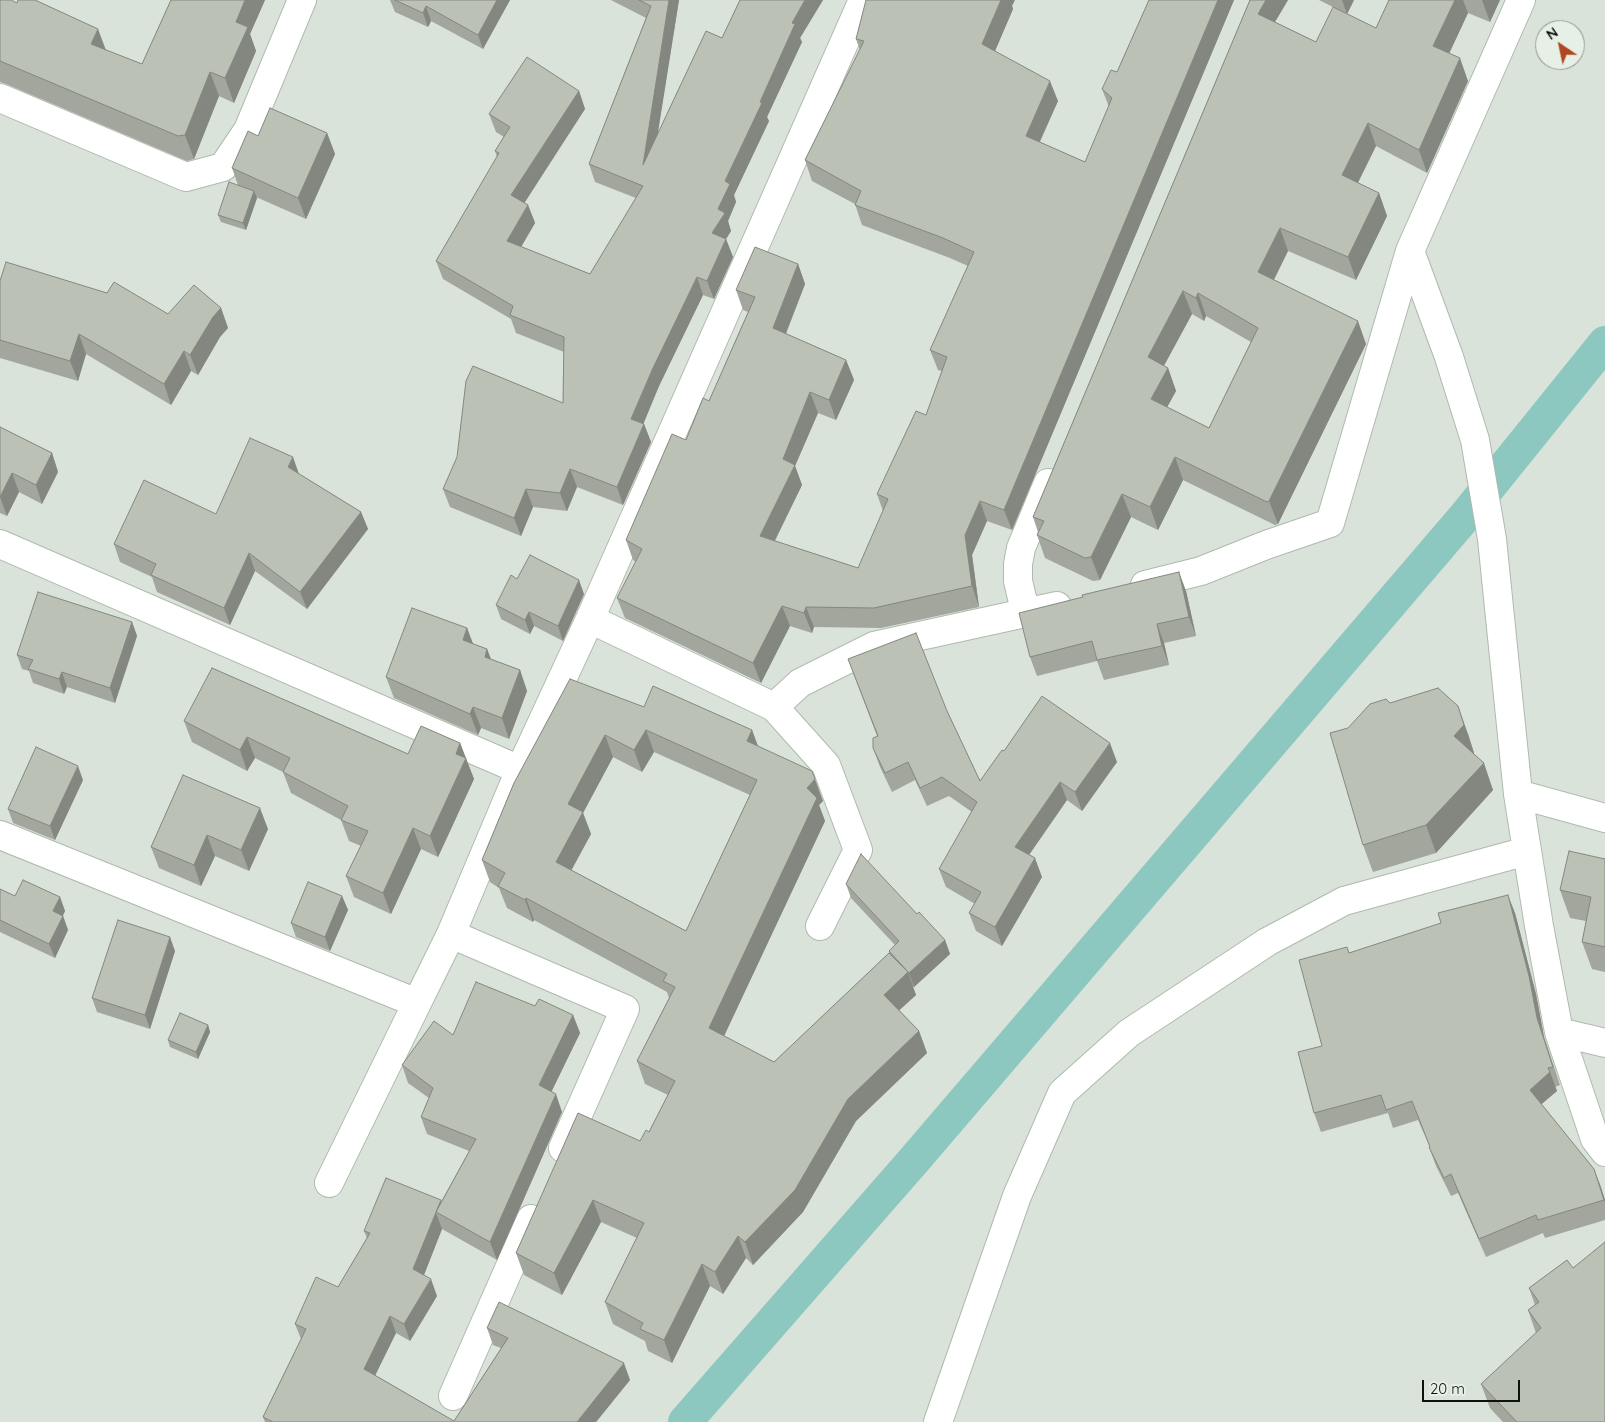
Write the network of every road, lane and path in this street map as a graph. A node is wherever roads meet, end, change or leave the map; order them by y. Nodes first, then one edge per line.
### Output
1 (302, 0) edge
2 (863, 0) edge
3 (1521, 0) edge
4 (0, 98) edge
5 (1410, 251) junction
6 (1059, 456) edge
7 (0, 544) edge
8 (1124, 590) edge
9 (1076, 602) edge
10 (1028, 614) junction
11 (590, 619) junction
12 (774, 707) junction
13 (520, 770) junction
14 (1518, 794) junction
15 (1605, 818) edge
16 (0, 835) edge
17 (1527, 851) junction
18 (820, 926) dead end
19 (451, 934) junction
20 (417, 1003) junction
21 (1560, 1032) junction
22 (1605, 1043) edge
23 (1605, 1152) edge
24 (553, 1171) edge
25 (329, 1183) dead end
26 (541, 1198) edge
27 (453, 1396) dead end
28 (938, 1422) edge

1 - 4 street
2 - 11 street
3 - 5 street
5 - 8 street
5 - 14 street
6 - 10 street
7 - 13 street
9 - 10 street
10 - 12 street
11 - 12 street
11 - 13 street
12 - 18 street
13 - 19 street
14 - 15 street
14 - 17 street
16 - 20 street
17 - 21 street
17 - 28 street
19 - 20 street
19 - 24 street
20 - 25 street
21 - 22 street
21 - 23 street
26 - 27 street

